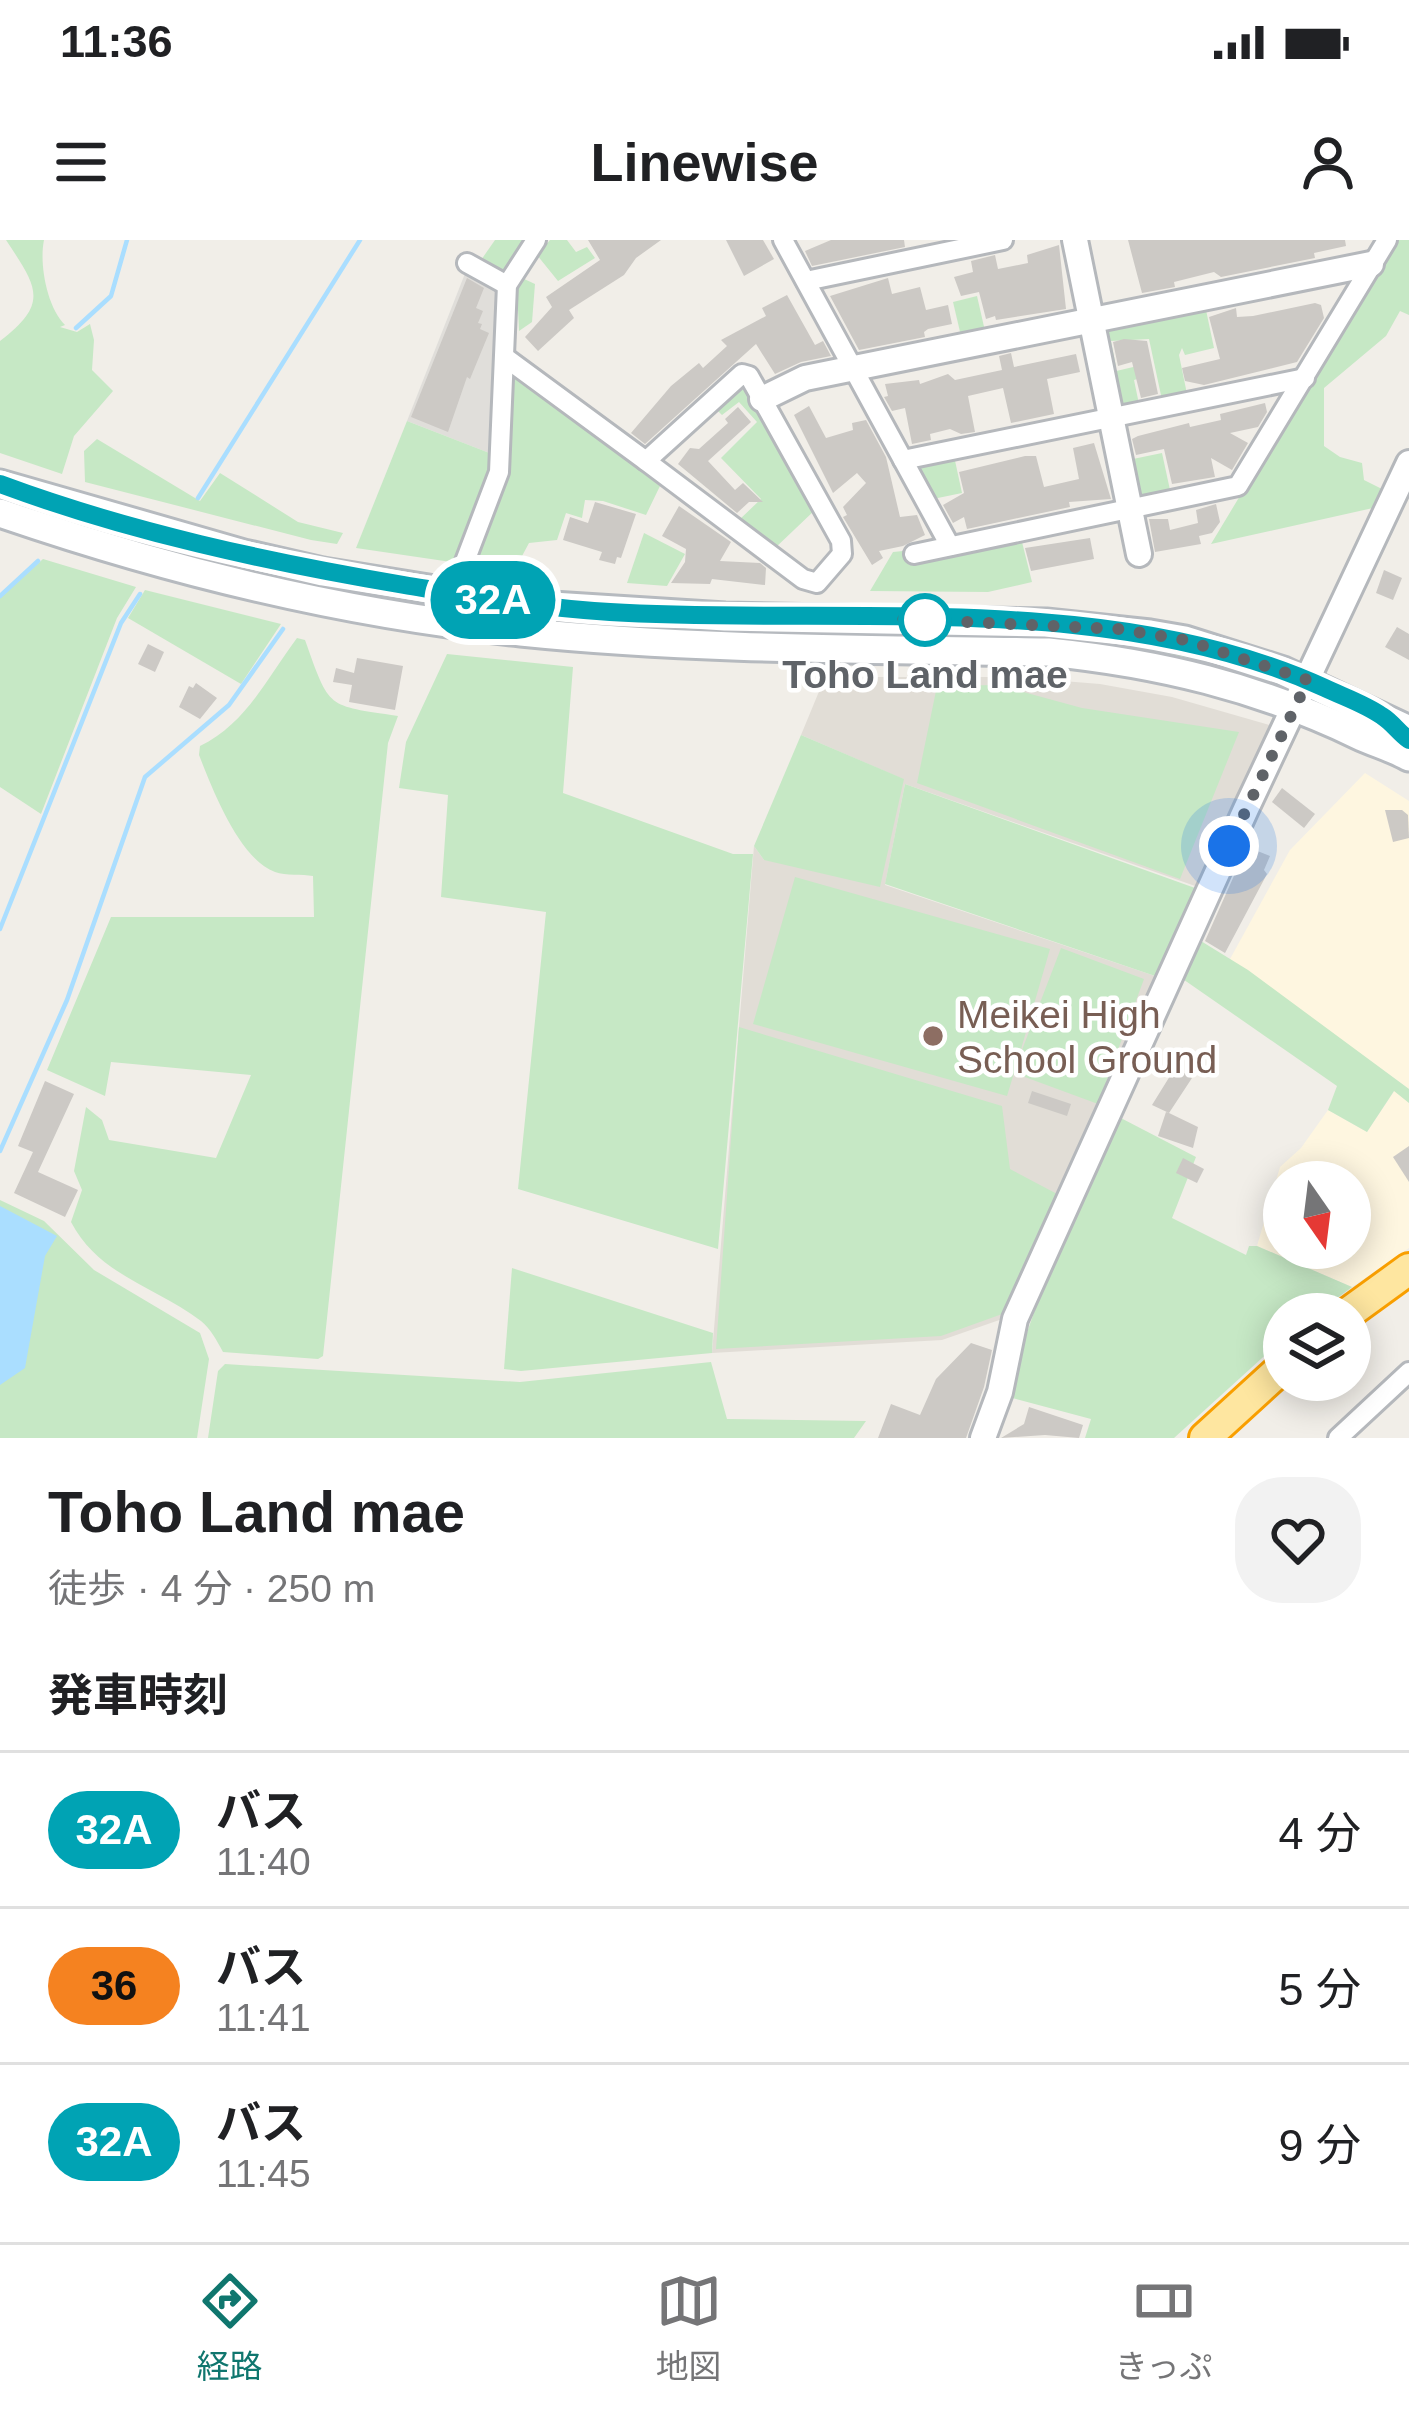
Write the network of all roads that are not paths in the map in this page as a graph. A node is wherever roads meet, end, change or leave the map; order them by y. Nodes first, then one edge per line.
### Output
1 (536, 240) edge
2 (782, 240) edge
3 (1003, 240) edge
4 (1075, 240) edge
5 (1387, 240) edge
6 (467, 263) dead end
7 (1371, 264) junction
8 (806, 281) junction
9 (507, 285) junction
10 (1092, 321) junction
11 (506, 358) junction
12 (853, 368) junction
13 (1305, 378) junction
14 (762, 398) junction
15 (1110, 417) junction
16 (903, 460) junction
17 (646, 461) junction
18 (1409, 463) edge
19 (0, 484) edge
20 (1130, 509) junction
21 (0, 513) edge
22 (950, 547) junction
23 (914, 554) dead end
24 (1139, 554) dead end
25 (817, 583) junction
26 (453, 593) junction
27 (825, 618) junction
28 (830, 648) junction
29 (1308, 680) junction
30 (1294, 706) junction
31 (1397, 723) edge
32 (1365, 738) junction
33 (1409, 740) edge
34 (1409, 757) edge
35 (1409, 770) edge
36 (1409, 1269) edge
37 (1371, 1297) edge
38 (1409, 1372) edge
39 (1263, 1385) edge
40 (983, 1438) edge
41 (1205, 1438) edge
42 (1338, 1438) edge

1 - 9 street
2 - 8 street
3 - 8 street
4 - 10 street
5 - 7 street
6 - 9 street
7 - 10 street
7 - 13 street
8 - 12 street
9 - 11 street
10 - 12 street
10 - 15 street
11 - 17 street
11 - 26 street
12 - 14 street
12 - 16 street
13 - 15 street
13 - 20 street
14 - 17 street
14 - 25 street
15 - 16 street
15 - 20 street
16 - 22 street
17 - 25 street
18 - 29 street
19 - 26 main road
20 - 22 street
20 - 24 street
21 - 28 main road
22 - 23 street
25 - 27 street
26 - 27 main road
27 - 28 street
27 - 29 main road
28 - 30 main road
29 - 30 street
29 - 31 main road
30 - 32 main road
30 - 40 street
31 - 33 main road
32 - 34 main road
32 - 35 main road
36 - 37 highway
38 - 42 street
39 - 41 highway

